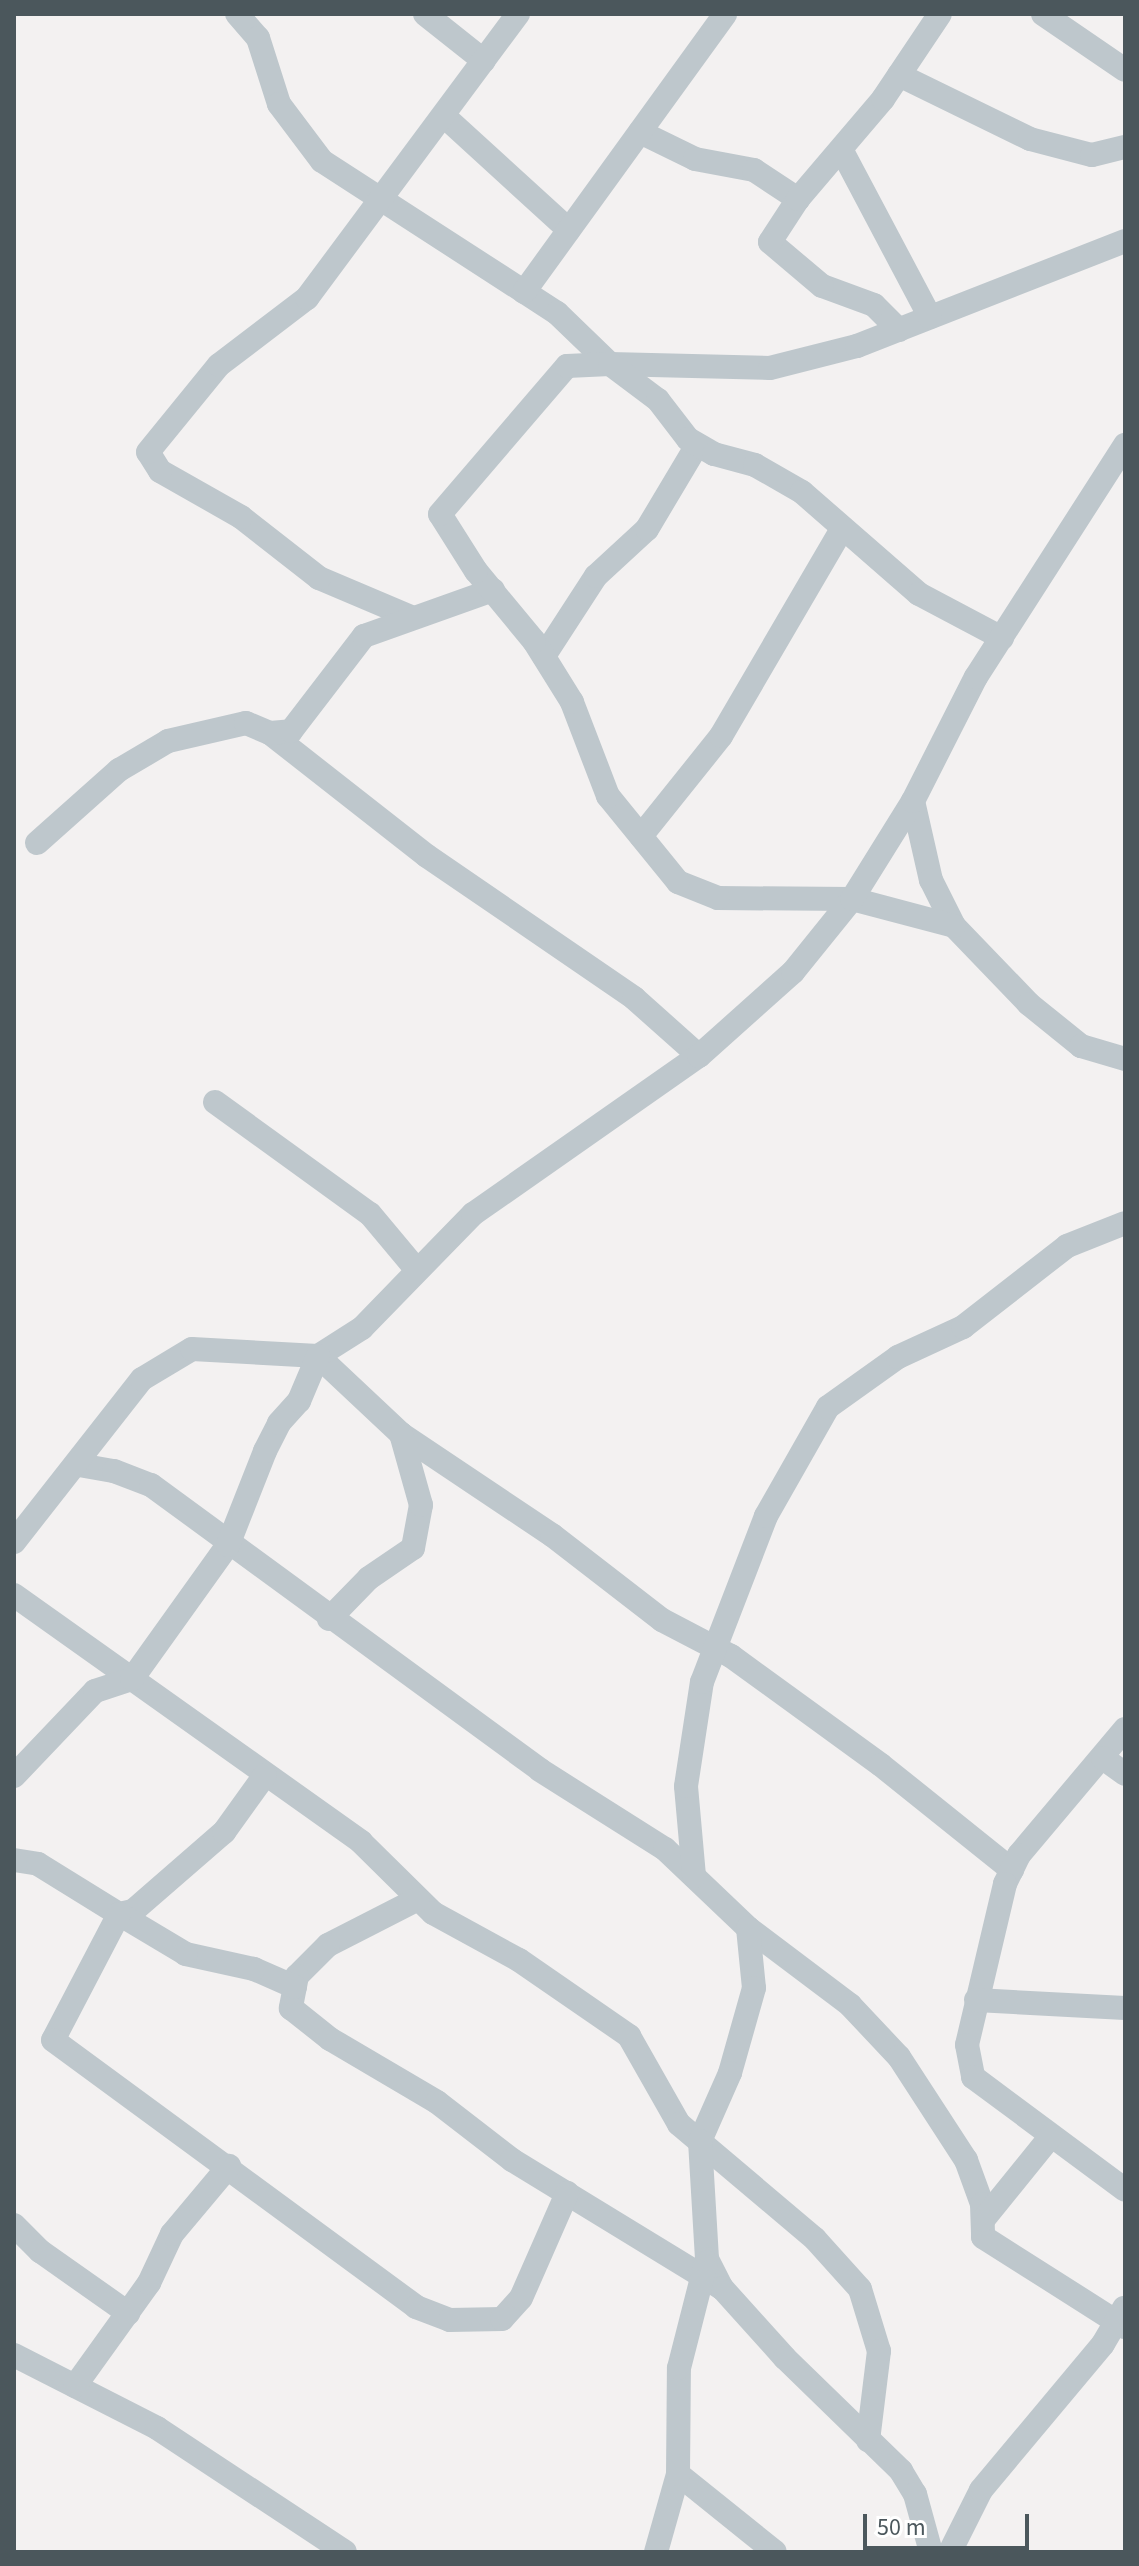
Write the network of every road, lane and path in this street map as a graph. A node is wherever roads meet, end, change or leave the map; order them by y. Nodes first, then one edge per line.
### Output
1 (237, 14) edge
2 (425, 14) edge
3 (518, 14) edge
4 (940, 14) edge
5 (1043, 14) edge
6 (723, 15) edge
7 (484, 61) junction
8 (1125, 70) edge
9 (899, 75) junction
10 (444, 116) junction
11 (640, 132) junction
12 (1125, 147) edge
13 (842, 151) junction
14 (380, 199) junction
15 (798, 199) junction
16 (569, 230) junction
17 (1125, 241) edge
18 (524, 292) junction
19 (930, 317) junction
20 (899, 330) junction
21 (610, 364) junction
22 (697, 445) junction
23 (1125, 445) edge
24 (842, 529) junction
25 (493, 590) junction
26 (411, 617) junction
27 (1002, 638) junction
28 (544, 656) junction
29 (270, 733) junction
30 (913, 801) junction
31 (641, 836) junction
32 (37, 843) dead end
33 (852, 899) junction
34 (954, 926) junction
35 (699, 1056) junction
36 (1125, 1059) edge
37 (215, 1102) dead end
38 (1125, 1223) edge
39 (416, 1269) junction
40 (318, 1356) junction
41 (401, 1434) junction
42 (79, 1465) junction
43 (14, 1542) edge
44 (228, 1545) junction
45 (14, 1595) edge
46 (329, 1619) junction
47 (713, 1647) junction
48 (132, 1679) junction
49 (1125, 1729) edge
50 (1103, 1758) junction
51 (1125, 1774) edge
52 (265, 1775) junction
53 (14, 1776) edge
54 (14, 1860) edge
55 (1012, 1870) junction
56 (694, 1876) junction
57 (418, 1899) junction
58 (119, 1914) junction
59 (748, 1928) junction
60 (295, 1987) junction
61 (976, 2000) junction
62 (1125, 2008) edge
63 (1051, 2136) junction
64 (700, 2141) junction
65 (229, 2166) junction
66 (1125, 2190) edge
67 (567, 2193) junction
68 (983, 2220) junction
69 (14, 2225) edge
70 (703, 2267) junction
71 (128, 2313) junction
72 (1122, 2317) edge
73 (14, 2355) edge
74 (75, 2386) junction
75 (868, 2440) junction
76 (678, 2474) junction
77 (345, 2552) edge
78 (656, 2552) edge
79 (775, 2552) edge
80 (931, 2552) edge
81 (950, 2552) edge

1 - 14 street
2 - 7 street
3 - 7 street
4 - 9 street
5 - 8 street
6 - 11 street
7 - 10 street
9 - 12 street
9 - 13 street
10 - 14 street
10 - 16 street
11 - 15 street
11 - 16 street
13 - 15 street
13 - 19 street
14 - 18 street
14 - 26 street
15 - 20 street
16 - 18 street
17 - 19 street
18 - 21 street
19 - 20 street
20 - 21 street
21 - 22 street
21 - 25 street
22 - 24 street
22 - 28 street
23 - 27 street
24 - 27 street
24 - 31 street
25 - 26 street
25 - 28 street
26 - 29 street
27 - 30 street
28 - 31 street
29 - 32 street
29 - 35 street
30 - 33 street
30 - 34 street
31 - 33 street
33 - 34 street
33 - 35 street
34 - 36 street
35 - 39 street
37 - 39 street
38 - 47 street
39 - 40 street
40 - 41 street
40 - 42 street
40 - 44 street
41 - 46 street
41 - 47 street
42 - 43 street
42 - 44 street
44 - 46 street
44 - 48 street
45 - 48 street
46 - 56 street
47 - 55 street
47 - 56 street
48 - 52 street
48 - 53 street
49 - 50 street
50 - 51 street
50 - 55 street
52 - 57 street
52 - 58 street
54 - 58 street
55 - 61 street
56 - 59 street
57 - 60 street
57 - 64 street
58 - 60 street
58 - 65 street
59 - 64 street
59 - 68 street
60 - 67 street
61 - 62 street
61 - 63 street
63 - 66 street
63 - 68 street
64 - 70 street
64 - 75 street
65 - 67 street
65 - 71 street
67 - 70 street
68 - 72 street
69 - 71 street
70 - 75 street
70 - 76 street
71 - 74 street
72 - 81 street
73 - 74 street
74 - 77 street
75 - 80 street
76 - 78 street
76 - 79 street

